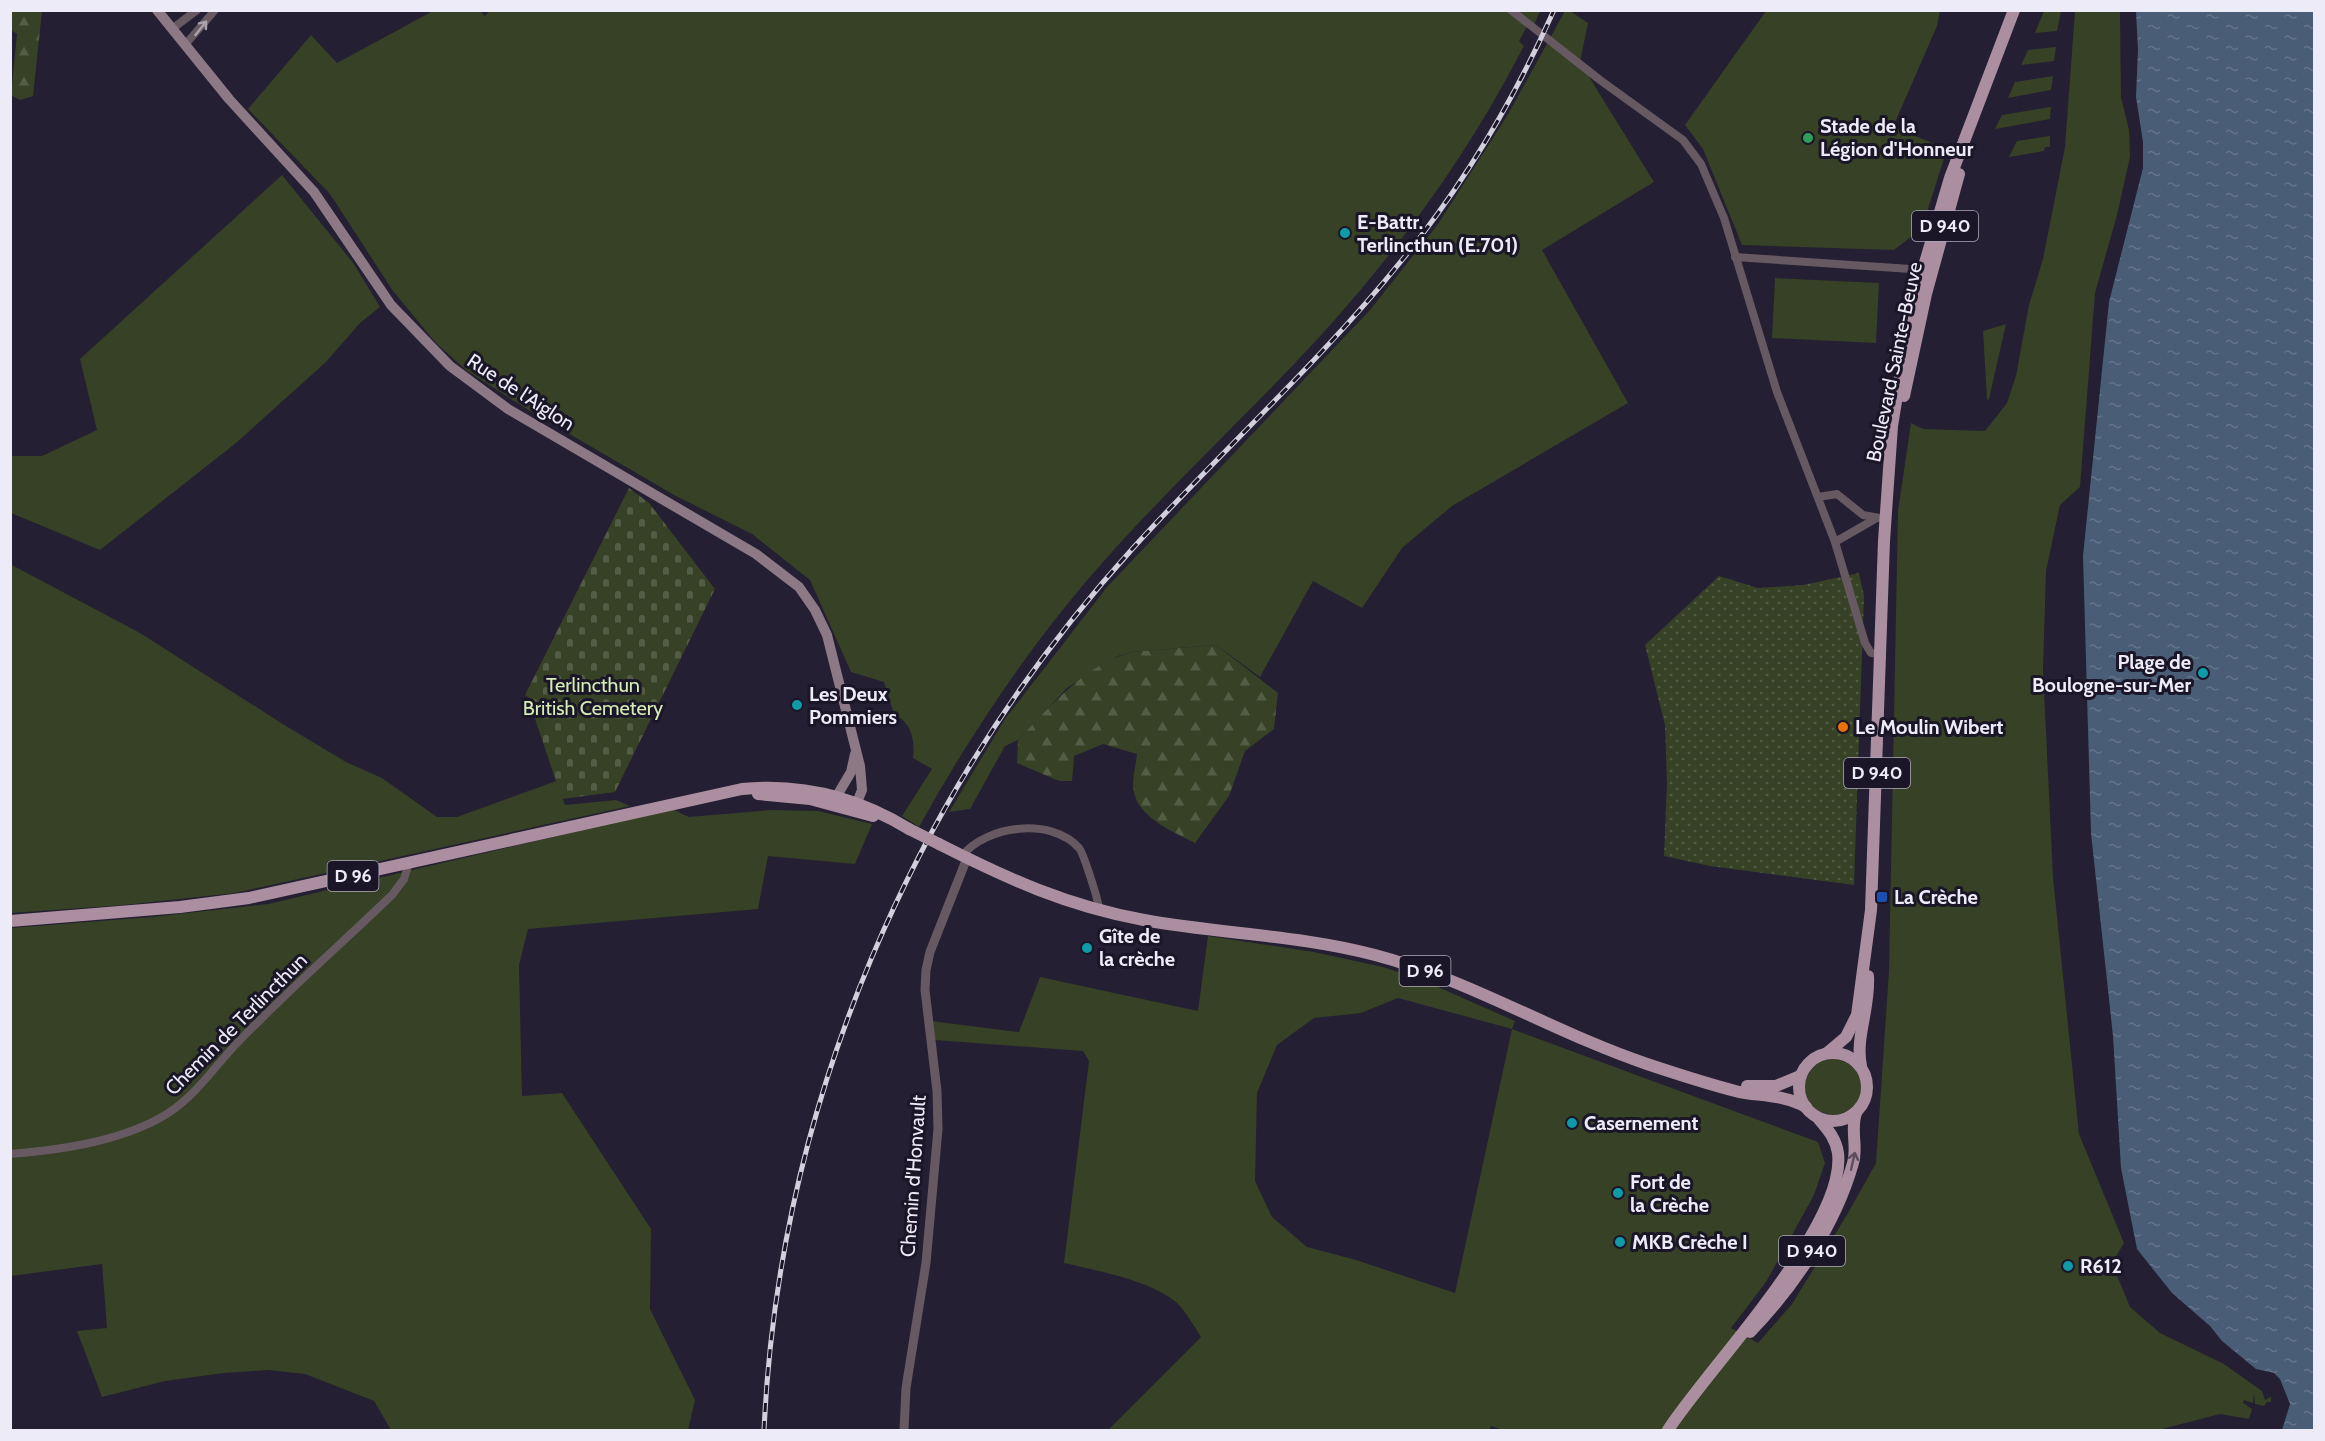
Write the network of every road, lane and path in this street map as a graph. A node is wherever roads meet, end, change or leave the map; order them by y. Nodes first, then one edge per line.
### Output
1 (157, 10) edge
2 (197, 10) edge
3 (215, 10) edge
4 (1511, 10) edge
5 (2014, 10) edge
6 (2021, 10) edge
7 (172, 29) junction
8 (185, 45) junction
9 (1735, 257) junction
10 (1927, 271) junction
11 (1818, 496) junction
12 (1880, 519) junction
13 (1835, 542) junction
14 (1880, 654) junction
15 (855, 754) junction
16 (834, 800) junction
17 (856, 806) junction
18 (964, 857) junction
19 (409, 863) junction
20 (1099, 909) junction
21 (10, 921) edge
22 (1866, 945) junction
23 (1827, 1053) junction
24 (1861, 1066) junction
25 (1663, 1069) junction
26 (1800, 1076) junction
27 (1806, 1107) junction
28 (1856, 1113) junction
29 (1818, 1118) junction
30 (10, 1155) edge
31 (1718, 1365) junction
32 (904, 1431) edge
33 (1668, 1431) edge

1 - 7 main road, Rue de l'Aiglon
2 - 7 street
8 -> 3 street
4 - 9 street
5 - 10 main road, Boulevard Sainte-Beuve / D 940
6 - 10 main road, Boulevard Sainte-Beuve / D 940
7 - 8 main road, Rue de l'Aiglon
8 - 15 main road, Rue de l'Aiglon
9 - 10 street
9 - 11 street
10 - 12 main road, Boulevard Sainte-Beuve / D 940
11 - 12 street
11 - 13 street
12 - 13 street
12 - 14 main road, Boulevard Sainte-Beuve / D 940
13 - 14 street
14 - 22 main road, Boulevard Sainte-Beuve / D 940
15 - 16 main road
15 - 17 main road, Rue de l'Aiglon
16 - 17 main road, D 96
16 - 19 main road, D 96
17 - 18 main road, D 96, bridge
18 - 20 main road, D 96
18 - 20 street
18 - 32 street, Chemin d'Honvault
19 - 21 main road, D 96
19 - 30 street, Chemin de Terlincthun
20 - 25 main road, D 96
22 - 23 main road, D 940
22 - 24 main road, D 940
23 - 24 main road
23 - 26 main road
24 - 28 main road
25 - 26 main road, D 96
25 - 27 main road, D 96
26 - 27 main road
27 - 29 main road
28 - 29 main road
31 -> 28 main road, D 940
29 - 31 main road, D 940
31 - 33 main road, D 940

